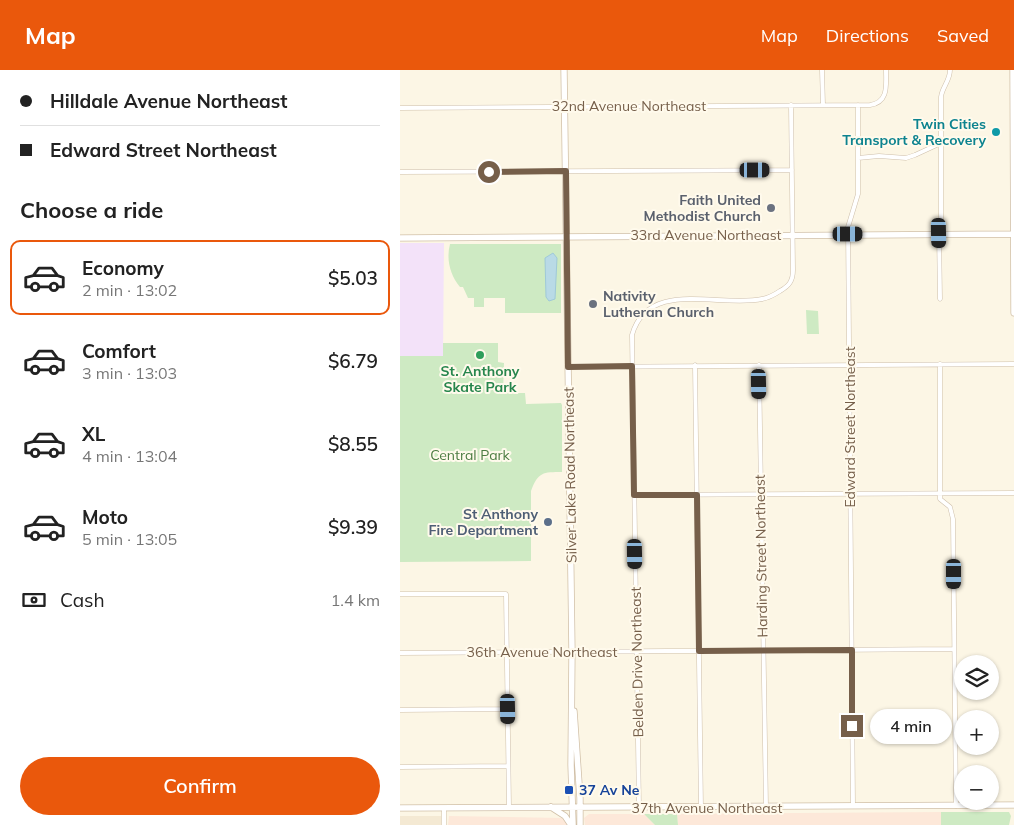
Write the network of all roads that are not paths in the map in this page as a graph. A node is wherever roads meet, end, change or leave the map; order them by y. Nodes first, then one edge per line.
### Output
1 (564, 70) edge
2 (822, 70) edge
3 (886, 70) edge
4 (950, 70) edge
5 (1013, 70) edge
6 (1014, 103) edge
7 (791, 105) junction
8 (823, 105) junction
9 (858, 105) junction
10 (565, 107) junction
11 (400, 108) edge
12 (941, 143) junction
13 (858, 158) junction
14 (792, 170) junction
15 (566, 171) junction
16 (400, 172) edge
17 (940, 233) junction
18 (793, 234) junction
19 (848, 234) junction
20 (1013, 234) edge
21 (566, 236) junction
22 (400, 238) edge
23 (940, 299) dead end
24 (1014, 313) edge
25 (940, 364) junction
26 (1014, 364) edge
27 (695, 365) junction
28 (759, 365) junction
29 (850, 365) junction
30 (632, 366) junction
31 (568, 367) junction
32 (941, 493) junction
33 (1014, 493) edge
34 (761, 494) junction
35 (851, 494) junction
36 (634, 495) junction
37 (697, 495) junction
38 (400, 594) edge
39 (954, 649) junction
40 (762, 650) junction
41 (852, 650) junction
42 (699, 651) junction
43 (507, 652) junction
44 (572, 652) junction
45 (636, 652) junction
46 (400, 653) edge
47 (572, 699) junction
48 (508, 709) junction
49 (400, 710) edge
50 (955, 765) edge
51 (508, 766) junction
52 (400, 767) edge
53 (999, 805) edge
54 (1014, 805) edge
55 (954, 806) edge
56 (509, 807) junction
57 (551, 807) junction
58 (572, 807) junction
59 (580, 807) junction
60 (766, 807) junction
61 (853, 807) junction
62 (400, 808) edge
63 (444, 808) junction
64 (639, 808) junction
65 (701, 808) junction
66 (444, 825) edge
67 (572, 825) edge
68 (580, 825) edge

1 - 10 street, Silver Lake Road Northeast
2 - 8 street
3 - 9 street
4 - 12 street
5 - 6 street
6 - 20 street
7 - 8 street, 32nd Avenue Northeast
7 - 10 street, 32nd Avenue Northeast
7 - 14 street, Belden Drive Northeast
8 - 9 street, 32nd Avenue Northeast
9 - 13 street, Edward Street Northeast
10 - 11 street, 32nd Avenue Northeast
10 - 15 street, Silver Lake Road Northeast
12 - 13 street
12 - 17 street
13 - 19 street, Edward Street Northeast
14 - 15 street
14 - 18 street, Belden Drive Northeast
15 - 16 street
15 - 21 street, Silver Lake Road Northeast
17 - 19 street, 33rd Avenue Northeast
17 - 20 street, 33rd Avenue Northeast
17 - 23 street
18 - 19 street, 33rd Avenue Northeast
18 - 21 street, 33rd Avenue Northeast
18 - 30 street, Belden Drive Northeast
19 - 29 street, Edward Street Northeast
20 - 24 street
21 - 22 street, 33rd Avenue Northeast
21 - 31 street, Silver Lake Road Northeast
25 - 26 street
25 - 29 street
25 - 32 street
27 - 28 street
27 - 30 street
27 - 37 street
28 - 29 street
28 - 34 street, Harding Street Northeast
29 - 35 street, Edward Street Northeast
30 - 31 street
30 - 36 street, Belden Drive Northeast
31 - 44 street, Silver Lake Road Northeast
32 - 33 street
32 - 35 street
32 - 39 street
34 - 35 street
34 - 37 street
34 - 40 street, Harding Street Northeast
35 - 41 street, Edward Street Northeast
36 - 37 street
36 - 45 street, Belden Drive Northeast
37 - 42 street
38 - 43 street
39 - 41 street, 36th Avenue Northeast
39 - 50 street
40 - 41 street, 36th Avenue Northeast
40 - 42 street, 36th Avenue Northeast
40 - 60 street, Harding Street Northeast
41 - 61 street, Edward Street Northeast
42 - 45 street, 36th Avenue Northeast
42 - 65 street
43 - 44 street, 36th Avenue Northeast
43 - 46 street, 36th Avenue Northeast
43 - 48 street
44 - 45 street, 36th Avenue Northeast
44 - 47 street, Silver Lake Road Northeast
45 - 64 street, Belden Drive Northeast
47 - 58 street, Silver Lake Road Northeast
47 - 59 street, Silver Lake Road Northeast
48 - 49 street
48 - 51 street
51 - 52 street
51 - 56 street
53 - 54 street, 37th Avenue Northeast
55 - 61 street, 37th Avenue Northeast
56 - 57 street, 37th Avenue Northeast
56 - 63 street, 37th Avenue Northeast
57 - 58 street, 37th Avenue Northeast
57 - 67 street
58 - 59 street, 37th Avenue Northeast
58 - 67 street, Silver Lake Road Northeast
59 - 64 street, 37th Avenue Northeast
59 - 68 street, Silver Lake Road Northeast
60 - 61 street, 37th Avenue Northeast
60 - 65 street, 37th Avenue Northeast
62 - 63 street, 37th Avenue Northeast
63 - 66 street
64 - 65 street, 37th Avenue Northeast

